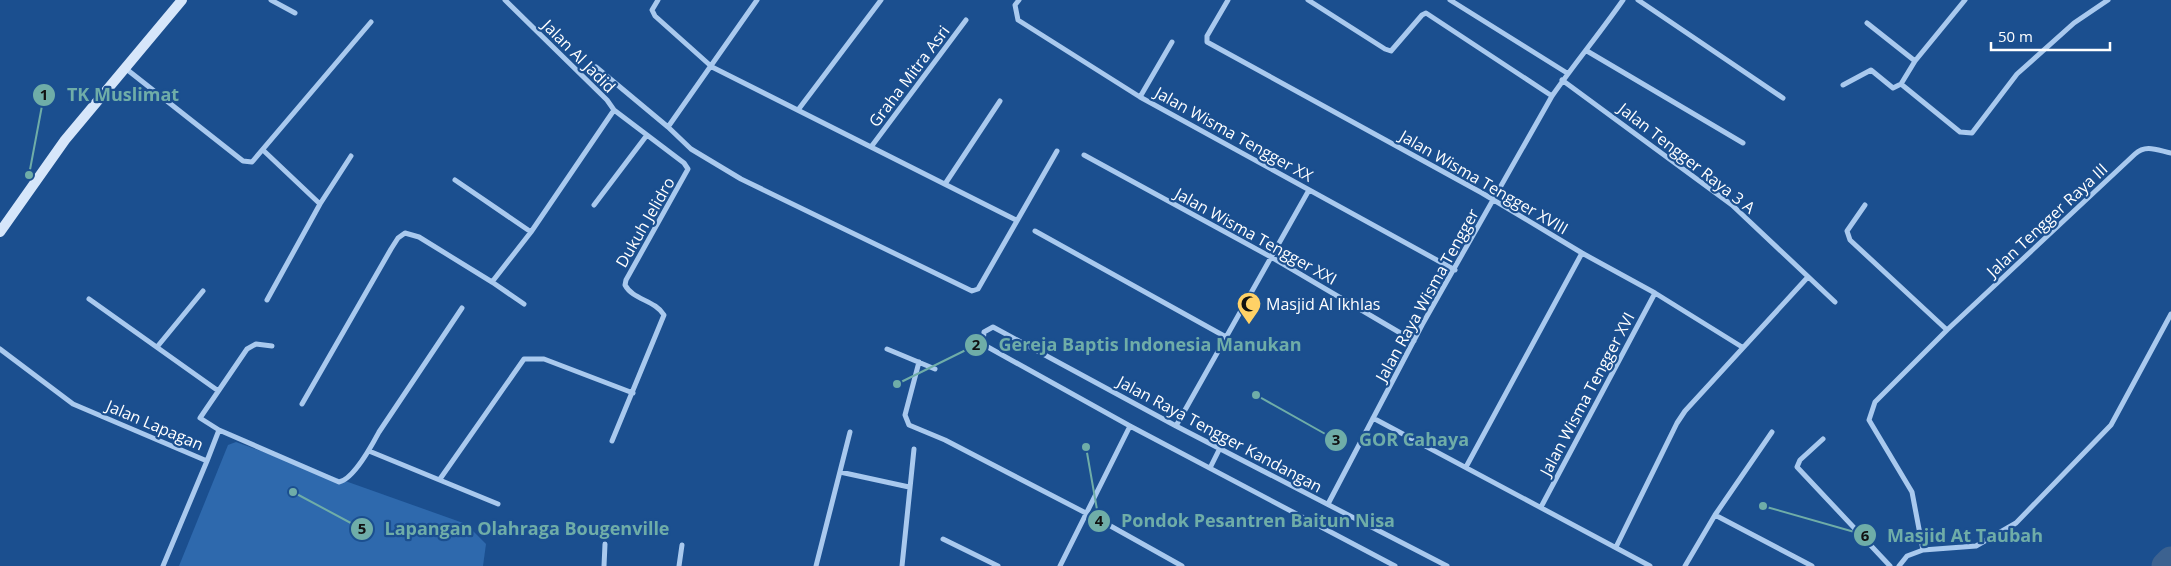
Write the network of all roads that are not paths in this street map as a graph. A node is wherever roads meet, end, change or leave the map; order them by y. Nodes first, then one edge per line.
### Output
1 (182, 0) edge
2 (271, 0) edge
3 (505, 0) edge
4 (658, 0) edge
5 (757, 0) edge
6 (881, 0) edge
7 (1228, 0) edge
8 (1308, 0) edge
9 (1450, 0) edge
10 (1623, 0) edge
11 (1638, 0) edge
12 (1965, 0) edge
13 (2108, 0) edge
14 (1017, 2) edge
15 (295, 13) dead end
16 (966, 20) dead end
17 (372, 22) dead end
18 (1867, 23) dead end
19 (1172, 42) dead end
20 (1587, 51) junction
21 (1915, 61) junction
22 (596, 67) dead end
23 (712, 67) junction
24 (125, 68) junction
25 (1567, 73) junction
26 (1562, 80) junction
27 (1901, 84) junction
28 (1843, 85) dead end
29 (1552, 96) junction
30 (1140, 97) junction
31 (1783, 98) dead end
32 (1000, 101) dead end
33 (614, 110) junction
34 (798, 110) junction
35 (668, 127) junction
36 (647, 135) junction
37 (1743, 143) dead end
38 (871, 147) junction
39 (264, 151) junction
40 (1058, 151) dead end
41 (2171, 153) edge
42 (1084, 155) dead end
43 (351, 156) dead end
44 (455, 180) dead end
45 (945, 184) junction
46 (1309, 190) junction
47 (1494, 200) junction
48 (320, 204) junction
49 (594, 205) dead end
50 (1865, 205) dead end
51 (1016, 220) junction
52 (1035, 231) dead end
53 (0, 232) edge
54 (531, 232) junction
55 (1582, 253) junction
56 (1271, 258) junction
57 (1455, 270) junction
58 (1807, 278) junction
59 (492, 282) junction
60 (202, 291) dead end
61 (1655, 293) junction
62 (89, 299) dead end
63 (267, 300) dead end
64 (1835, 302) dead end
65 (524, 304) dead end
66 (462, 308) dead end
67 (2171, 314) edge
68 (1948, 330) junction
69 (1226, 337) junction
70 (1414, 341) junction
71 (272, 346) dead end
72 (157, 347) junction
73 (1742, 347) junction
74 (0, 349) edge
75 (887, 349) dead end
76 (919, 362) junction
77 (935, 369) dead end
78 (217, 390) junction
79 (633, 393) junction
80 (302, 404) dead end
81 (1373, 418) junction
82 (1130, 426) junction
83 (1176, 426) junction
84 (219, 430) junction
85 (850, 432) dead end
86 (1772, 432) dead end
87 (1823, 438) dead end
88 (612, 441) dead end
89 (1220, 448) junction
90 (914, 449) dead end
91 (369, 451) junction
92 (207, 461) junction
93 (1466, 467) junction
94 (1210, 468) junction
95 (840, 472) junction
96 (440, 479) junction
97 (908, 487) junction
98 (498, 504) dead end
99 (1328, 504) junction
100 (1541, 508) junction
101 (1087, 514) junction
102 (1715, 515) junction
103 (943, 539) dead end
104 (606, 544) dead end
105 (682, 545) dead end
106 (1616, 548) junction
107 (1923, 550) junction
108 (1179, 565) edge
109 (163, 566) edge
110 (604, 566) edge
111 (679, 566) edge
112 (816, 566) edge
113 (902, 566) edge
114 (998, 566) edge
115 (1060, 566) edge
116 (1395, 566) edge
117 (1447, 566) edge
118 (1650, 566) edge
119 (1685, 566) edge
120 (1812, 566) edge
121 (1890, 566) edge
122 (1899, 566) edge

1 - 24 street
2 - 15 street
3 - 33 street, Jalan Al Jadid
4 - 23 street, Graha Mitra Asri
5 - 23 street
6 - 34 street
7 - 47 street, Jalan Wisma Tengger XVIII
8 - 29 street
9 - 25 street
10 - 20 street, Jalan Raya Wisma Tengger
11 - 31 street
12 - 21 street
13 - 27 street
14 - 30 street, Jalan Wisma Tengger XX
16 - 38 street, Graha Mitra Asri
17 - 39 street
18 - 21 street
19 - 30 street
20 - 25 street, Jalan Raya Wisma Tengger
20 - 37 street
21 - 27 street
22 - 35 street
23 - 34 street, Graha Mitra Asri
23 - 35 street
24 - 39 street
24 - 53 street
25 - 26 street, Jalan Raya Wisma Tengger
26 - 29 street, Jalan Raya Wisma Tengger
26 - 58 street, Jalan Tengger Raya 3 A
27 - 28 street
29 - 47 street, Jalan Raya Wisma Tengger
30 - 46 street, Jalan Wisma Tengger XX
32 - 45 street
33 - 36 street, Dukuh Jelidro
33 - 54 street
34 - 38 street, Graha Mitra Asri
35 - 51 street
36 - 49 street
36 - 79 street, Dukuh Jelidro
38 - 45 street, Graha Mitra Asri
39 - 48 street
40 - 51 street
41 - 68 street, Jalan Tengger Raya III
42 - 56 street, Jalan Wisma Tengger XXI
43 - 48 street
44 - 54 street
45 - 51 street, Graha Mitra Asri
46 - 56 street
46 - 57 street, Jalan Wisma Tengger XX
47 - 55 street, Jalan Wisma Tengger XVIII
47 - 57 street, Jalan Raya Wisma Tengger
48 - 63 street
50 - 68 street
52 - 69 street
54 - 59 street
55 - 61 street, Jalan Wisma Tengger XVIII
55 - 93 street
56 - 69 street
56 - 70 street, Jalan Wisma Tengger XXI
57 - 70 street, Jalan Raya Wisma Tengger
58 - 64 street, Jalan Tengger Raya 3 A
58 - 73 street
59 - 65 street
59 - 80 street
60 - 72 street
61 - 73 street, Jalan Wisma Tengger XVIII
61 - 100 street, Jalan Wisma Tengger XVI
62 - 72 street
66 - 91 street
67 - 107 street
68 - 107 street, Jalan Tengger Raya III
69 - 83 street
70 - 81 street, Jalan Raya Wisma Tengger
71 - 78 street
72 - 78 street
73 - 106 street
74 - 92 street, Jalan Lapagan
75 - 76 street
76 - 77 street
76 - 101 street
78 - 84 street
79 - 88 street, Dukuh Jelidro
79 - 96 street
81 - 93 street
81 - 99 street, Jalan Raya Wisma Tengger
82 - 83 street, Jalan Raya Tengger Kandangan
82 - 94 street, Jalan Raya Tengger Kandangan
82 - 101 street
83 - 89 street, Jalan Raya Tengger Kandangan
84 - 91 street
84 - 92 street
85 - 95 street
86 - 102 street
87 - 121 street
89 - 94 street
89 - 99 street, Jalan Raya Tengger Kandangan
90 - 97 street
91 - 96 street
92 - 109 street, Jalan Lapagan
93 - 100 street
94 - 116 street, Jalan Raya Tengger Kandangan
95 - 97 street
95 - 112 street
96 - 98 street
97 - 113 street
99 - 117 street, Jalan Raya Tengger Kandangan
100 - 106 street
101 - 108 street
101 - 115 street
102 - 119 street
102 - 120 street
103 - 114 street
104 - 110 street
105 - 111 street
106 - 118 street
107 - 122 street

